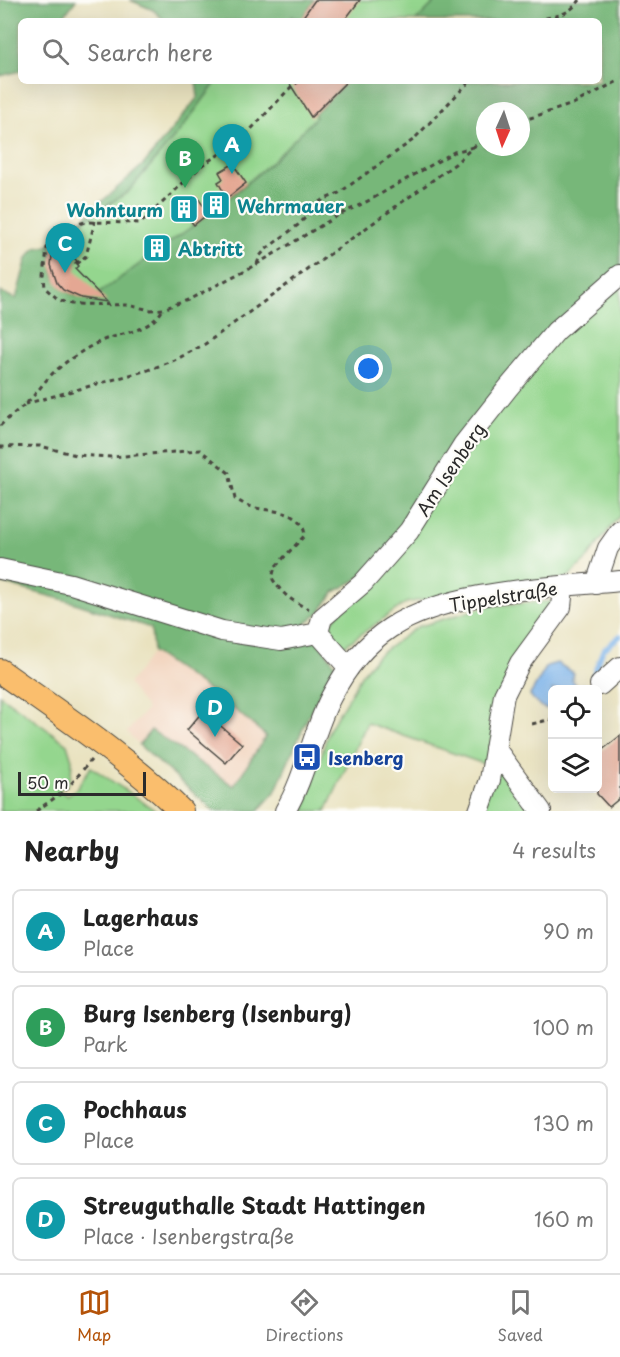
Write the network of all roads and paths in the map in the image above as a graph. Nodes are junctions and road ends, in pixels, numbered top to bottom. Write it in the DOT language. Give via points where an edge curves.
graph roads {
  1 [pos="580,0"];
  2 [pos="553,18"];
  3 [pos="620,80"];
  4 [pos="295,84"];
  5 [pos="467,84"];
  6 [pos="530,118"];
  7 [pos="476,145"];
  8 [pos="473,147"];
  9 [pos="95,221"];
  10 [pos="76,264"];
  11 [pos="257,264"];
  12 [pos="620,275"];
  13 [pos="163,309"];
  14 [pos="25,404"];
  15 [pos="0,426"];
  16 [pos="0,447"];
  17 [pos="620,531"];
  18 [pos="0,569"];
  19 [pos="620,581"];
  20 [pos="596,584"];
  21 [pos="563,587"];
  22 [pos="320,625"];
  23 [pos="620,667"];
  24 [pos="349,668"];
  25 [pos="0,671"];
  26 [pos="600,685"];
  27 [pos="548,720"];
  28 [pos="532,724"];
  29 [pos="104,745"];
  30 [pos="495,748"];
  31 [pos="36,811"];
  32 [pos="181,811"];
  33 [pos="285,811"];
  34 [pos="480,811"];
  35 [pos="541,811"];
  1 -- 2 [label="path" via="574,8"];
  3 -- 6 [label="path" via="573,104"];
  4 -- 9 [label="path" via="239,142 202,165 141,223"];
  5 -- 11 [label="path" via="413,140 339,193 314,204 298,225 265,250"];
  7 -- 8 [label="path"];
  8 -- 11 [label="path" via="439,160"];
  8 -- 14 [label="path" via="205,344 148,370"];
  9 -- 10 [label="path" via="86,256"];
  9 -- 13 [label="path" via="62,229 47,248 45,288 59,300 72,304"];
  11 -- 13 [label="path"];
  12 -- 22 [label="street, Am Isenberg" via="556,331 463,445 409,531"];
  13 -- 14 [label="path" via="158,318 128,334 100,341 68,360"];
  14 -- 15 [label="path"];
  16 -- 22 [label="path" via="40,446 111,457 200,450 229,473 235,499 248,506 291,514 304,526 305,535 275,567 272,578 282,593 316,612"];
  17 -- 20 [label="street" via="608,548"];
  18 -- 22 [label="street" via="71,584 222,631 281,640"];
  19 -- 20 [label="street, Tippelstraße"];
  20 -- 21 [label="street, Tippelstraße"];
  21 -- 24 [label="street, Tippelstraße" via="489,595 447,603 410,616 373,641"];
  21 -- 30 [label="street" via="561,607 519,663 504,695"];
  22 -- 24 [label="street"];
  23 -- 26 [label="street"];
  24 -- 33 [label="street, Tippelstraße" via="330,698"];
  25 -- 29 [label="main road"];
  27 -- 28 [label="path"];
  29 -- 31 [label="path" via="66,790"];
  29 -- 32 [label="main road"];
  30 -- 34 [label="street"];
  30 -- 35 [label="street"];
}
